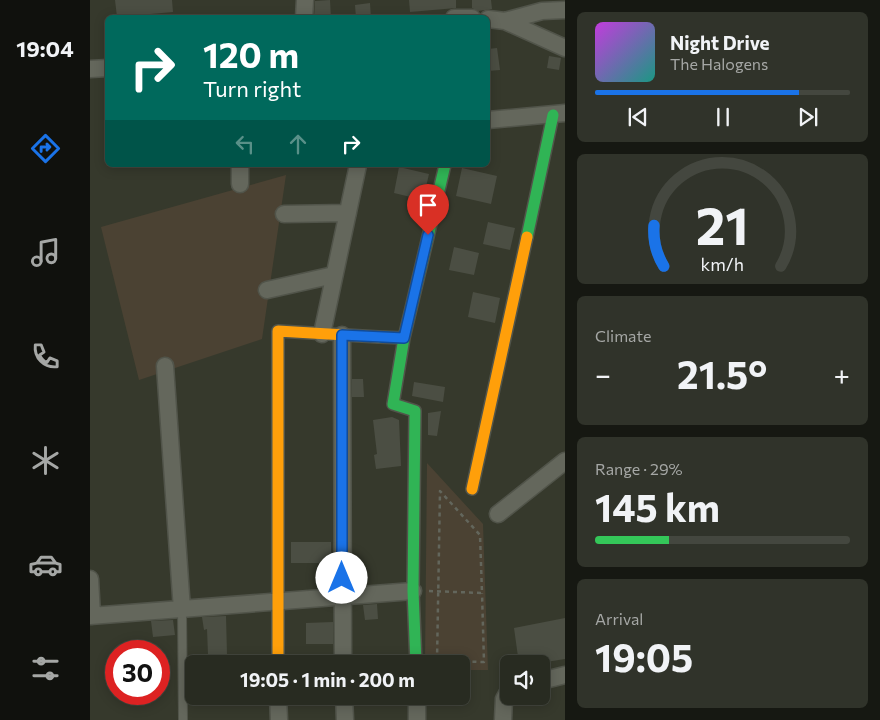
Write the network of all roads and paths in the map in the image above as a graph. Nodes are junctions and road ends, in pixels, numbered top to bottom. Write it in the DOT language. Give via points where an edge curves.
graph roads {
  1 [pos="305,0"];
  2 [pos="565,10"];
  3 [pos="304,15"];
  4 [pos="490,19"];
  5 [pos="505,21"];
  6 [pos="565,48"];
  7 [pos="105,68"];
  8 [pos="90,69"];
  9 [pos="559,114"];
  10 [pos="490,120"];
  11 [pos="240,167"];
  12 [pos="358,167"];
  13 [pos="445,167"];
  14 [pos="240,184"];
  15 [pos="348,212"];
  16 [pos="284,214"];
  17 [pos="334,275"];
  18 [pos="267,290"];
  19 [pos="322,334"];
  20 [pos="342,335"];
  21 [pos="404,338"];
  22 [pos="165,366"];
  23 [pos="565,460"];
  24 [pos="472,489"];
  25 [pos="498,514"];
  26 [pos="90,578"];
  27 [pos="413,591"];
  28 [pos="438,591"];
  29 [pos="482,593"];
  30 [pos="342,597"];
  31 [pos="278,602"];
  32 [pos="182,610"];
  33 [pos="91,616"];
  34 [pos="278,655"];
  35 [pos="343,655"];
  36 [pos="416,655"];
  37 [pos="565,675"];
  38 [pos="550,678"];
  39 [pos="278,705"];
  40 [pos="344,705"];
  41 [pos="417,705"];
  42 [pos="504,705"];
  43 [pos="183,720"];
  44 [pos="279,720"];
  45 [pos="345,720"];
  46 [pos="417,720"];
  47 [pos="503,720"];
  1 -- 3 [label="street"];
  2 -- 5 [label="street" via="542,11"];
  4 -- 5 [label="street"];
  5 -- 6 [label="street"];
  7 -- 8 [label="street"];
  9 -- 10 [label="street"];
  9 -- 24 [label="street"];
  11 -- 14 [label="street"];
  12 -- 15 [label="street"];
  13 -- 21 [label="street"];
  15 -- 16 [label="street"];
  15 -- 17 [label="street"];
  17 -- 18 [label="street"];
  17 -- 19 [label="street"];
  19 -- 20 [label="street"];
  19 -- 31 [label="street" via="278,331"];
  20 -- 21 [label="street"];
  20 -- 30 [label="street"];
  21 -- 27 [label="street" via="393,404 415,411"];
  22 -- 32 [label="street"];
  23 -- 25 [label="street"];
  26 -- 33 [label="street"];
  27 -- 30 [label="street"];
  27 -- 36 [label="street"];
  28 -- 29 [label="path"];
  28 -- 29 [label="path" via="437,661 484,662"];
  28 -- 29 [label="path" via="440,491 480,535"];
  30 -- 31 [label="street"];
  30 -- 35 [label="street"];
  31 -- 32 [label="street"];
  31 -- 34 [label="street"];
  32 -- 33 [label="street"];
  32 -- 43 [label="lane"];
  37 -- 38 [label="street"];
  39 -- 44 [label="street"];
  40 -- 45 [label="street"];
  41 -- 46 [label="street"];
  42 -- 47 [label="street"];
}
